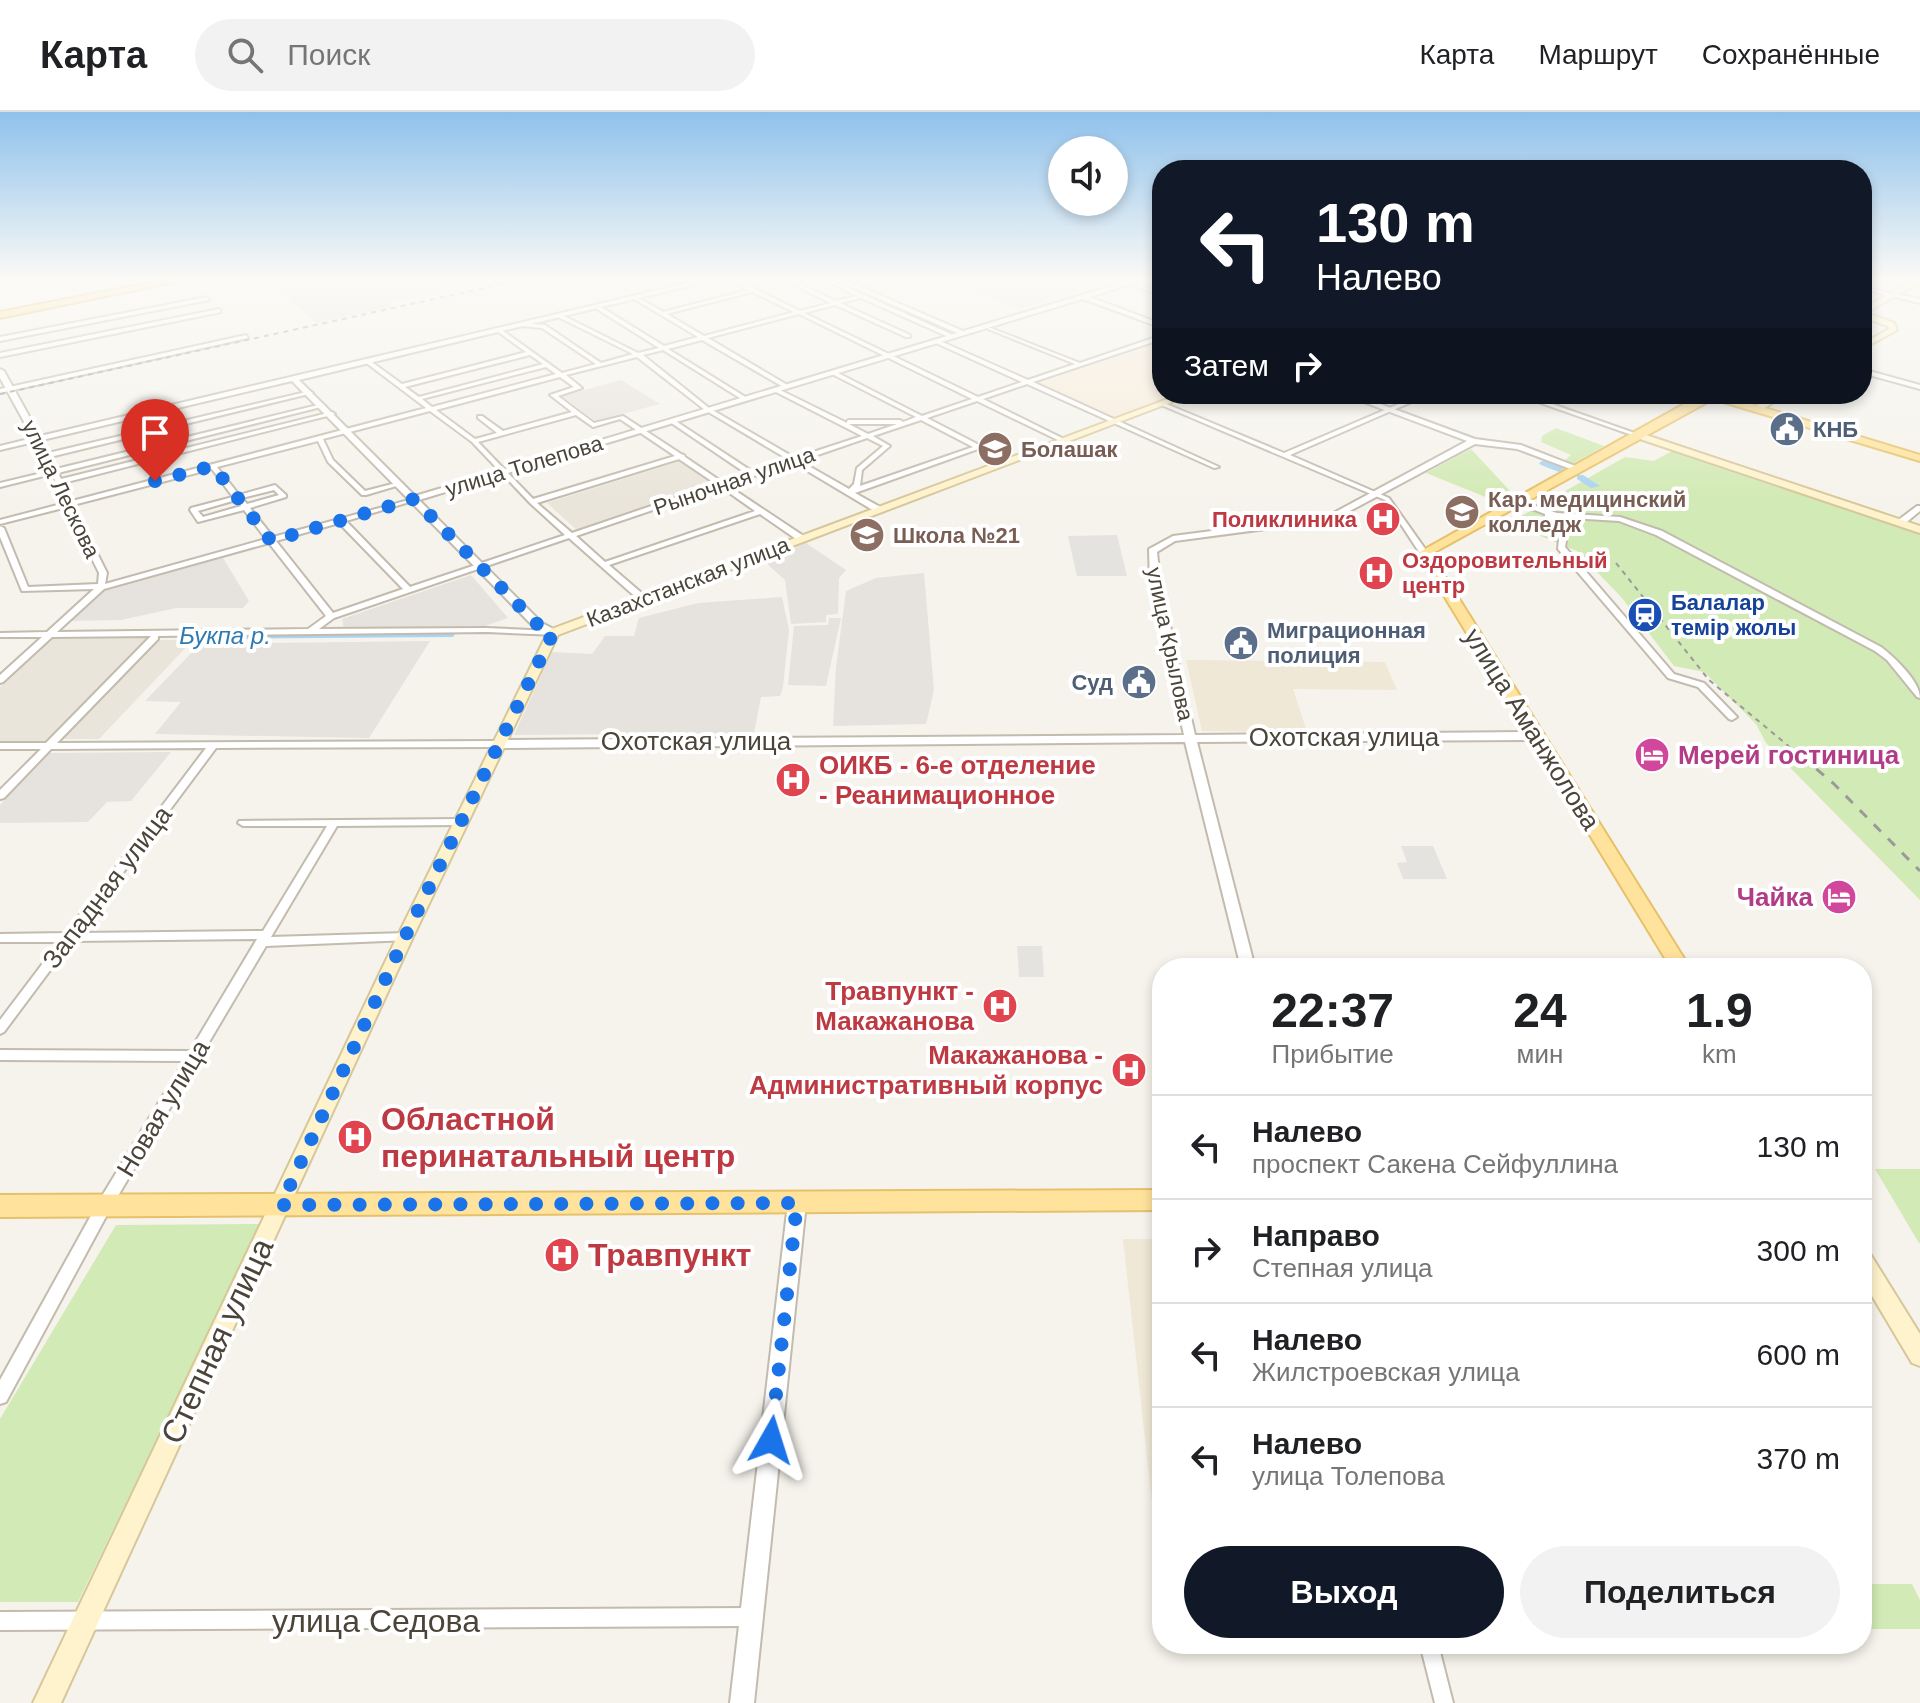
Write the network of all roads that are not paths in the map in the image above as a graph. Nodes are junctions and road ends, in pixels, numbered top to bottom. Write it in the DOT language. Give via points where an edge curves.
graph roads {
  1 [pos="181,351"];
  2 [pos="409,351"];
  3 [pos="582,351"];
  4 [pos="630,351"];
  5 [pos="656,351"];
  6 [pos="667,351"];
  7 [pos="729,351"];
  8 [pos="877,351"];
  9 [pos="905,351"];
  10 [pos="973,351"];
  11 [pos="1047,351"];
  12 [pos="1121,351"];
  13 [pos="530,353"];
  14 [pos="640,356"];
  15 [pos="888,357"];
  16 [pos="367,361"];
  17 [pos="547,365"];
  18 [pos="601,365"];
  19 [pos="1081,365"];
  20 [pos="0,371"];
  21 [pos="834,373"];
  22 [pos="1872,374"];
  23 [pos="562,375"];
  24 [pos="295,380"];
  25 [pos="1027,382"];
  26 [pos="401,386"];
  27 [pos="787,387"];
  28 [pos="1920,387"];
  29 [pos="5,390"];
  30 [pos="776,390"];
  31 [pos="310,393"];
  32 [pos="417,399"];
  33 [pos="745,399"];
  34 [pos="976,401"];
  35 [pos="1162,404"];
  36 [pos="1375,404"];
  37 [pos="1401,404"];
  38 [pos="1547,404"];
  39 [pos="1694,404"];
  40 [pos="1746,404"];
  41 [pos="1766,404"];
  42 [pos="322,406"];
  43 [pos="1759,408"];
  44 [pos="707,409"];
  45 [pos="1390,409"];
  46 [pos="433,410"];
  47 [pos="576,413"];
  48 [pos="332,414"];
  49 [pos="480,417"];
  50 [pos="925,418"];
  51 [pos="828,420"];
  52 [pos="672,421"];
  53 [pos="915,421"];
  54 [pos="1115,422"];
  55 [pos="642,430"];
  56 [pos="349,432"];
  57 [pos="501,433"];
  58 [pos="1637,435"];
  59 [pos="867,436"];
  60 [pos="38,439"];
  61 [pos="320,439"];
  62 [pos="474,441"];
  63 [pos="1064,441"];
  64 [pos="1474,441"];
  65 [pos="978,447"];
  66 [pos="0,448"];
  67 [pos="1285,455"];
  68 [pos="45,456"];
  69 [pos="682,456"];
  70 [pos="1920,456"];
  71 [pos="794,460"];
  72 [pos="1008,462"];
  73 [pos="213,466"];
  74 [pos="1216,467"];
  75 [pos="1579,469"];
  76 [pos="54,471"];
  77 [pos="502,473"];
  78 [pos="753,475"];
  79 [pos="59,482"];
  80 [pos="400,484"];
  81 [pos="0,485"];
  82 [pos="723,485"];
  83 [pos="850,492"];
  84 [pos="1379,495"];
  85 [pos="237,497"];
  86 [pos="414,499"];
  87 [pos="68,502"];
  88 [pos="532,502"];
  89 [pos="1518,502"];
  90 [pos="244,507"];
  91 [pos="1920,508"];
  92 [pos="879,510"];
  93 [pos="761,511"];
  94 [pos="1544,512"];
  95 [pos="341,520"];
  96 [pos="0,522"];
  97 [pos="1900,523"];
  98 [pos="0,528"];
  99 [pos="1920,530"];
  100 [pos="570,536"];
  101 [pos="802,539"];
  102 [pos="271,541"];
  103 [pos="1424,553"];
  104 [pos="605,564"];
  105 [pos="481,565"];
  106 [pos="101,587"];
  107 [pos="407,589"];
  108 [pos="642,598"];
  109 [pos="331,616"];
  110 [pos="310,632"];
  111 [pos="553,633"];
  112 [pos="0,635"];
  113 [pos="47,635"];
  114 [pos="155,637"];
  115 [pos="0,680"];
  116 [pos="1920,695"];
  117 [pos="1732,717"];
  118 [pos="1536,736"];
  119 [pos="1190,737"];
  120 [pos="498,744"];
  121 [pos="48,745"];
  122 [pos="213,745"];
  123 [pos="0,746"];
  124 [pos="0,796"];
  125 [pos="461,822"];
  126 [pos="243,823"];
  127 [pos="333,824"];
  128 [pos="69,937"];
  129 [pos="405,937"];
  130 [pos="0,938"];
  131 [pos="264,939"];
  132 [pos="1245,958"];
  133 [pos="1675,958"];
  134 [pos="0,1029"];
  135 [pos="0,1055"];
  136 [pos="195,1056"];
  137 [pos="1152,1200"];
  138 [pos="797,1203"];
  139 [pos="281,1205"];
  140 [pos="0,1206"];
  141 [pos="104,1206"];
  142 [pos="1872,1276"];
  143 [pos="1920,1355"];
  144 [pos="0,1396"];
  145 [pos="752,1617"];
  146 [pos="85,1620"];
  147 [pos="0,1621"];
  148 [pos="1432,1654"];
  149 [pos="47,1703"];
  150 [pos="742,1703"];
  151 [pos="1444,1703"];
  1 -- 29 [label="street"];
  2 -- 16 [label="street"];
  3 -- 18 [label="street"];
  4 -- 14 [label="street"];
  5 -- 14 [label="street"];
  6 -- 33 [label="street"];
  7 -- 27 [label="street"];
  8 -- 15 [label="street"];
  9 -- 15 [label="street, улица Толепова"];
  10 -- 25 [label="street"];
  11 -- 19 [label="street"];
  12 -- 19 [label="street, Рыночная улица"];
  13 -- 17 [label="street"];
  13 -- 26 [label="street"];
  14 -- 18 [label="street"];
  14 -- 44 [label="street"];
  15 -- 21 [label="street, улица Толепова"];
  15 -- 34 [label="street"];
  16 -- 24 [label="street"];
  16 -- 26 [label="street"];
  17 -- 23 [label="street"];
  17 -- 32 [label="street"];
  18 -- 23 [label="street"];
  19 -- 25 [label="street, Рыночная улица"];
  20 -- 29 [label="street, улица Лескова"];
  21 -- 27 [label="street, улица Толепова"];
  21 -- 50 [label="street"];
  22 -- 28 [label="street"];
  23 -- 46 [label="street"];
  23 -- 47 [label="street" via="579,388 553,395"];
  24 -- 31 [label="street"];
  24 -- 60 [label="street"];
  25 -- 34 [label="street, Рыночная улица"];
  25 -- 54 [label="street"];
  26 -- 32 [label="street"];
  27 -- 30 [label="street, улица Толепова"];
  29 -- 60 [label="street, улица Лескова"];
  30 -- 33 [label="street, улица Толепова"];
  30 -- 51 [label="street"];
  31 -- 42 [label="street"];
  31 -- 68 [label="street"];
  32 -- 46 [label="street"];
  33 -- 44 [label="street, улица Толепова"];
  34 -- 50 [label="street, Рыночная улица"];
  34 -- 63 [label="street"];
  35 -- 54 [label="main road, Казахстанская улица"];
  35 -- 67 [label="street"];
  36 -- 45 [label="street"];
  37 -- 45 [label="street"];
  38 -- 58 [label="street"];
  39 -- 58 [label="main road"];
  40 -- 43 [label="main road"];
  41 -- 43 [label="main road"];
  42 -- 48 [label="street"];
  42 -- 76 [label="street"];
  43 -- 70 [label="main road"];
  44 -- 52 [label="street, улица Толепова"];
  44 -- 71 [label="street"];
  45 -- 64 [label="street"];
  45 -- 67 [label="street"];
  46 -- 56 [label="street"];
  46 -- 62 [label="street"];
  47 -- 55 [label="street" via="593,425 621,417"];
  47 -- 57 [label="street"];
  48 -- 56 [label="street"];
  48 -- 79 [label="street"];
  49 -- 57 [label="street"];
  50 -- 53 [label="street, Рыночная улица"];
  50 -- 65 [label="street"];
  51 -- 53 [label="street"];
  51 -- 59 [label="street"];
  52 -- 55 [label="street, улица Толепова"];
  52 -- 78 [label="street"];
  53 -- 59 [label="street, Рыночная улица"];
  54 -- 63 [label="main road, Казахстанская улица"];
  54 -- 74 [label="street"];
  55 -- 69 [label="street"];
  55 -- 77 [label="street, улица Толепова"];
  56 -- 61 [label="street"];
  56 -- 80 [label="street"];
  57 -- 62 [label="street"];
  58 -- 75 [label="main road"];
  58 -- 97 [label="main road"];
  59 -- 71 [label="street, Рыночная улица"];
  59 -- 83 [label="street" via="887,446 859,469"];
  60 -- 66 [label="street"];
  60 -- 68 [label="street, улица Лескова"];
  61 -- 73 [label="street"];
  61 -- 80 [label="street" via="330,461 364,494"];
  62 -- 77 [label="street"];
  63 -- 72 [label="main road, Казахстанская улица"];
  64 -- 75 [label="street" via="1518,447"];
  64 -- 84 [label="street"];
  65 -- 72 [label="street"];
  65 -- 83 [label="street"];
  67 -- 84 [label="street"];
  68 -- 76 [label="street, улица Лескова"];
  69 -- 82 [label="street"];
  69 -- 88 [label="street"];
  71 -- 78 [label="street, Рыночная улица"];
  71 -- 83 [label="street"];
  72 -- 92 [label="main road, Казахстанская улица"];
  73 -- 85 [label="street"];
  73 -- 87 [label="street"];
  75 -- 89 [label="main road"];
  76 -- 79 [label="street, улица Лескова"];
  76 -- 81 [label="street"];
  77 -- 86 [label="street, улица Толепова"];
  77 -- 88 [label="street"];
  78 -- 82 [label="street, Рыночная улица"];
  79 -- 87 [label="street, улица Лескова"];
  80 -- 86 [label="street"];
  82 -- 93 [label="street"];
  82 -- 100 [label="street, Рыночная улица"];
  83 -- 92 [label="street"];
  84 -- 103 [label="street, улица Аманжолова" via="1391,503"];
  84 -- 119 [label="street, улица Крылова" via="1319,521 1173,539 1154,548 1155,582"];
  85 -- 90 [label="street"];
  85 -- 90 [label="street" via="275,487 284,496"];
  85 -- 90 [label="street" via="194,510 201,520"];
  86 -- 95 [label="street, улица Толепова"];
  86 -- 105 [label="street"];
  87 -- 96 [label="street"];
  87 -- 106 [label="street, улица Лескова" via="103,573"];
  88 -- 100 [label="street"];
  89 -- 94 [label="street"];
  89 -- 103 [label="main road"];
  90 -- 102 [label="street"];
  91 -- 97 [label="street"];
  92 -- 101 [label="main road, Казахстанская улица"];
  93 -- 101 [label="street"];
  93 -- 104 [label="street"];
  94 -- 116 [label="street" via="1620,519 1683,543 1878,649"];
  94 -- 117 [label="street" via="1564,529 1561,547 1671,676 1701,685"];
  95 -- 102 [label="street, улица Толепова"];
  95 -- 107 [label="street"];
  97 -- 99 [label="main road"];
  98 -- 106 [label="street" via="25,589"];
  100 -- 104 [label="street"];
  100 -- 105 [label="street, Рыночная улица"];
  101 -- 108 [label="main road, Казахстанская улица"];
  102 -- 106 [label="street, улица Толепова"];
  102 -- 109 [label="street"];
  103 -- 118 [label="main road, улица Аманжолова"];
  104 -- 108 [label="street"];
  105 -- 107 [label="street, Рыночная улица"];
  105 -- 111 [label="street" via="538,625"];
  106 -- 113 [label="street, улица Лескова"];
  107 -- 109 [label="street, Рыночная улица"];
  108 -- 111 [label="main road, Казахстанская улица"];
  109 -- 110 [label="street, Рыночная улица"];
  110 -- 111 [label="street, Казахстанская улица"];
  110 -- 113 [label="street, Казахстанская улица"];
  111 -- 120 [label="main road, Степная улица"];
  112 -- 113 [label="street, Казахстанская улица"];
  113 -- 115 [label="street, улица Лескова"];
  114 -- 121 [label="street"];
  118 -- 119 [label="street, Охотская улица"];
  118 -- 133 [label="main road, улица Аманжолова"];
  119 -- 120 [label="street, Охотская улица"];
  119 -- 132 [label="street, улица Крылова"];
  120 -- 122 [label="street, Охотская улица"];
  120 -- 125 [label="main road, Степная улица"];
  121 -- 122 [label="street, Охотская улица"];
  121 -- 123 [label="street, Охотская улица"];
  121 -- 124 [label="street"];
  122 -- 128 [label="street, Западная улица"];
  125 -- 127 [label="street"];
  125 -- 129 [label="main road, Степная улица"];
  126 -- 127 [label="street"];
  127 -- 131 [label="street, Новая улица"];
  128 -- 130 [label="street"];
  128 -- 131 [label="street"];
  128 -- 134 [label="street, Западная улица"];
  129 -- 131 [label="street"];
  129 -- 139 [label="main road, Степная улица"];
  131 -- 136 [label="street, Новая улица"];
  135 -- 136 [label="street"];
  136 -- 141 [label="street, Новая улица"];
  137 -- 138 [label="main road"];
  138 -- 139 [label="main road"];
  138 -- 145 [label="street"];
  139 -- 141 [label="main road"];
  139 -- 146 [label="main road, Степная улица"];
  140 -- 141 [label="main road"];
  141 -- 144 [label="street, Новая улица"];
  142 -- 143 [label="main road"];
  145 -- 146 [label="street, улица Седова"];
  145 -- 150 [label="street"];
  146 -- 147 [label="street, улица Седова"];
  146 -- 149 [label="main road, Степная улица"];
  148 -- 151 [label="street"];
}
